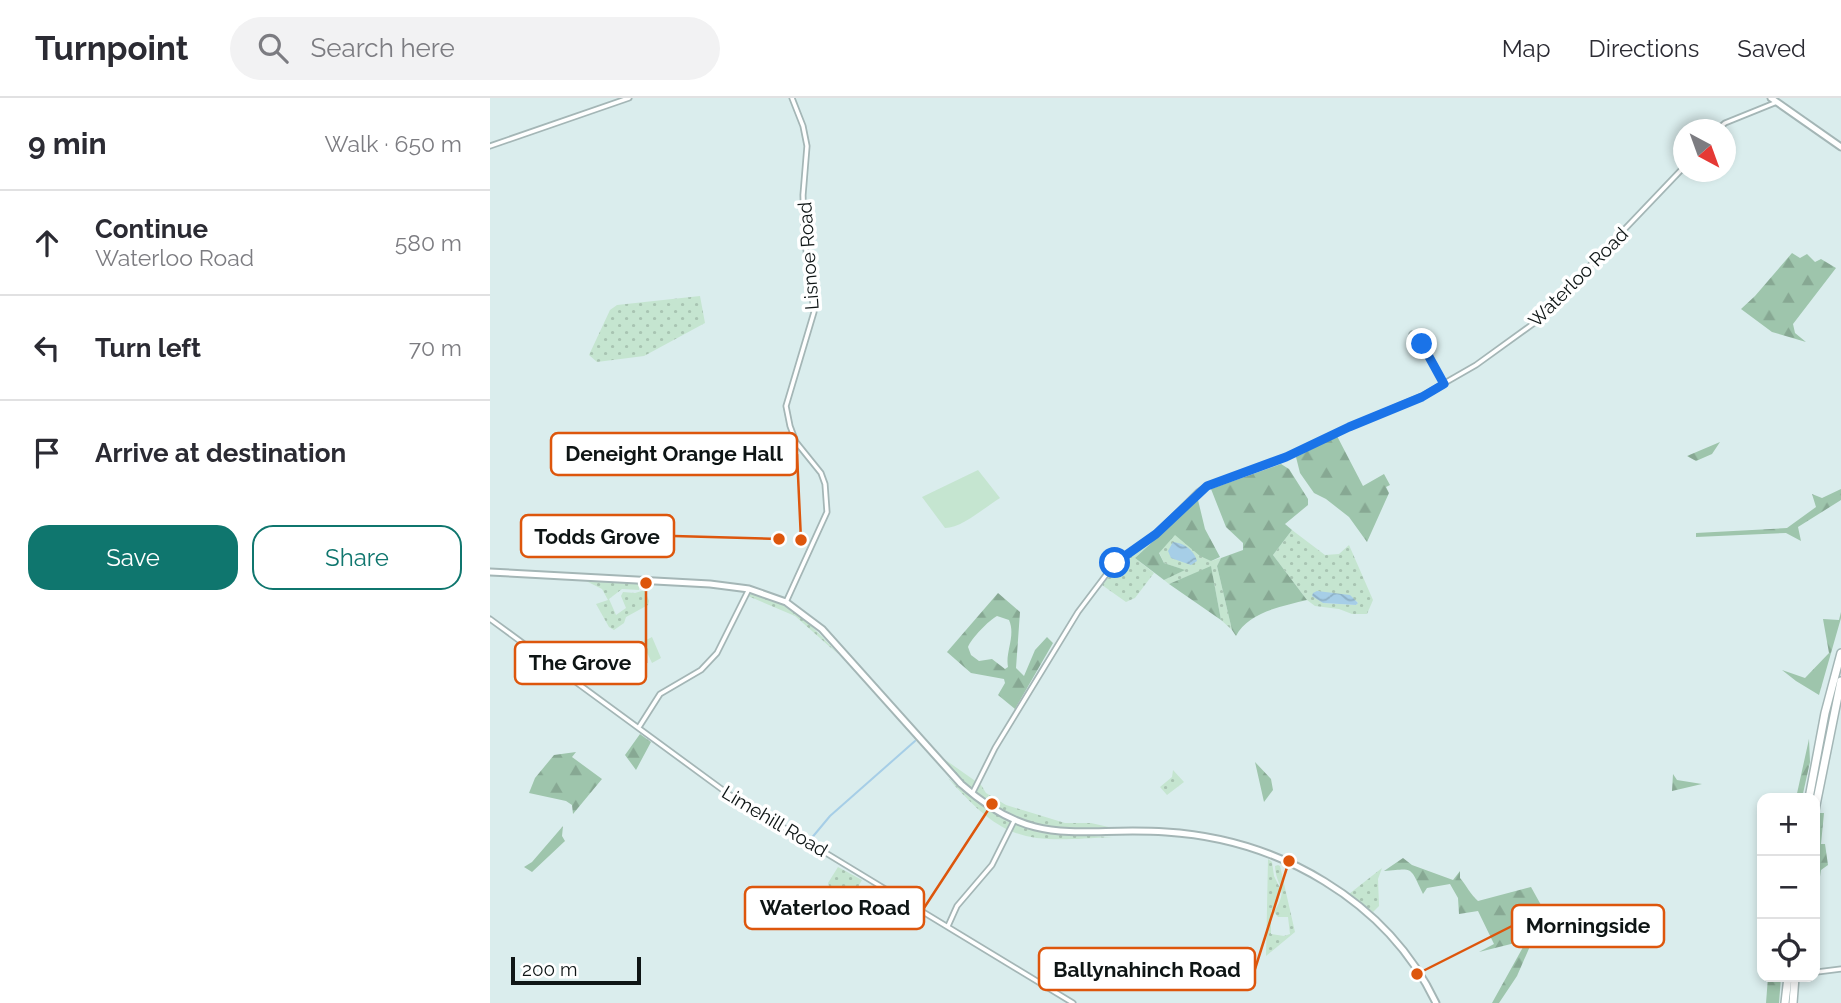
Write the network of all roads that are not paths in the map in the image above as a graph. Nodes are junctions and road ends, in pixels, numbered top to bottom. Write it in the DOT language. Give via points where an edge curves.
graph roads {
  1 [pos="629,98"];
  2 [pos="792,98"];
  3 [pos="1771,98"];
  4 [pos="1777,102"];
  5 [pos="1736,119"];
  6 [pos="490,146"];
  7 [pos="1841,147"];
  8 [pos="1673,179"];
  9 [pos="1412,334"];
  10 [pos="1444,384"];
  11 [pos="490,572"];
  12 [pos="749,589"];
  13 [pos="786,602"];
  14 [pos="490,619"];
  15 [pos="1841,653"];
  16 [pos="1841,681"];
  17 [pos="639,727"];
  18 [pos="1810,793"];
  19 [pos="1818,793"];
  20 [pos="972,794"];
  21 [pos="1014,821"];
  22 [pos="948,926"];
  23 [pos="1841,969"];
  24 [pos="1820,972"];
  25 [pos="1787,982"];
  26 [pos="1795,982"];
  27 [pos="1073,1003"];
  28 [pos="1436,1003"];
  29 [pos="1785,1003"];
  30 [pos="1793,1003"];
  1 -- 6 [label="street"];
  2 -- 13 [label="street, Lisnoe Road" via="807,146 804,235 814,312 786,406 796,442 821,473 828,512"];
  3 -- 4 [label="street"];
  4 -- 5 [label="street"];
  4 -- 7 [label="street"];
  8 -- 10 [label="street, Waterloo Road" via="1537,321"];
  9 -- 10 [label="street"];
  10 -- 20 [label="street, Waterloo Road" via="1286,457 1207,486 1156,534 1115,563 1056,643"];
  11 -- 12 [label="street"];
  12 -- 13 [label="street"];
  12 -- 17 [label="street" via="717,653 701,670 659,695"];
  13 -- 20 [label="street" via="822,629"];
  14 -- 17 [label="street, Limehill Road"];
  15 -- 18 [label="highway"];
  16 -- 19 [label="highway"];
  17 -- 22 [label="street, Limehill Road" via="727,793"];
  20 -- 21 [label="street"];
  21 -- 22 [label="street" via="992,865 957,906"];
  21 -- 28 [label="street" via="1055,831 1195,835 1237,844 1291,864 1344,894 1382,925 1404,948"];
  22 -- 27 [label="street, Limehill Road"];
  23 -- 24 [label="street"];
  25 -- 29 [label="highway"];
  26 -- 30 [label="highway"];
}
